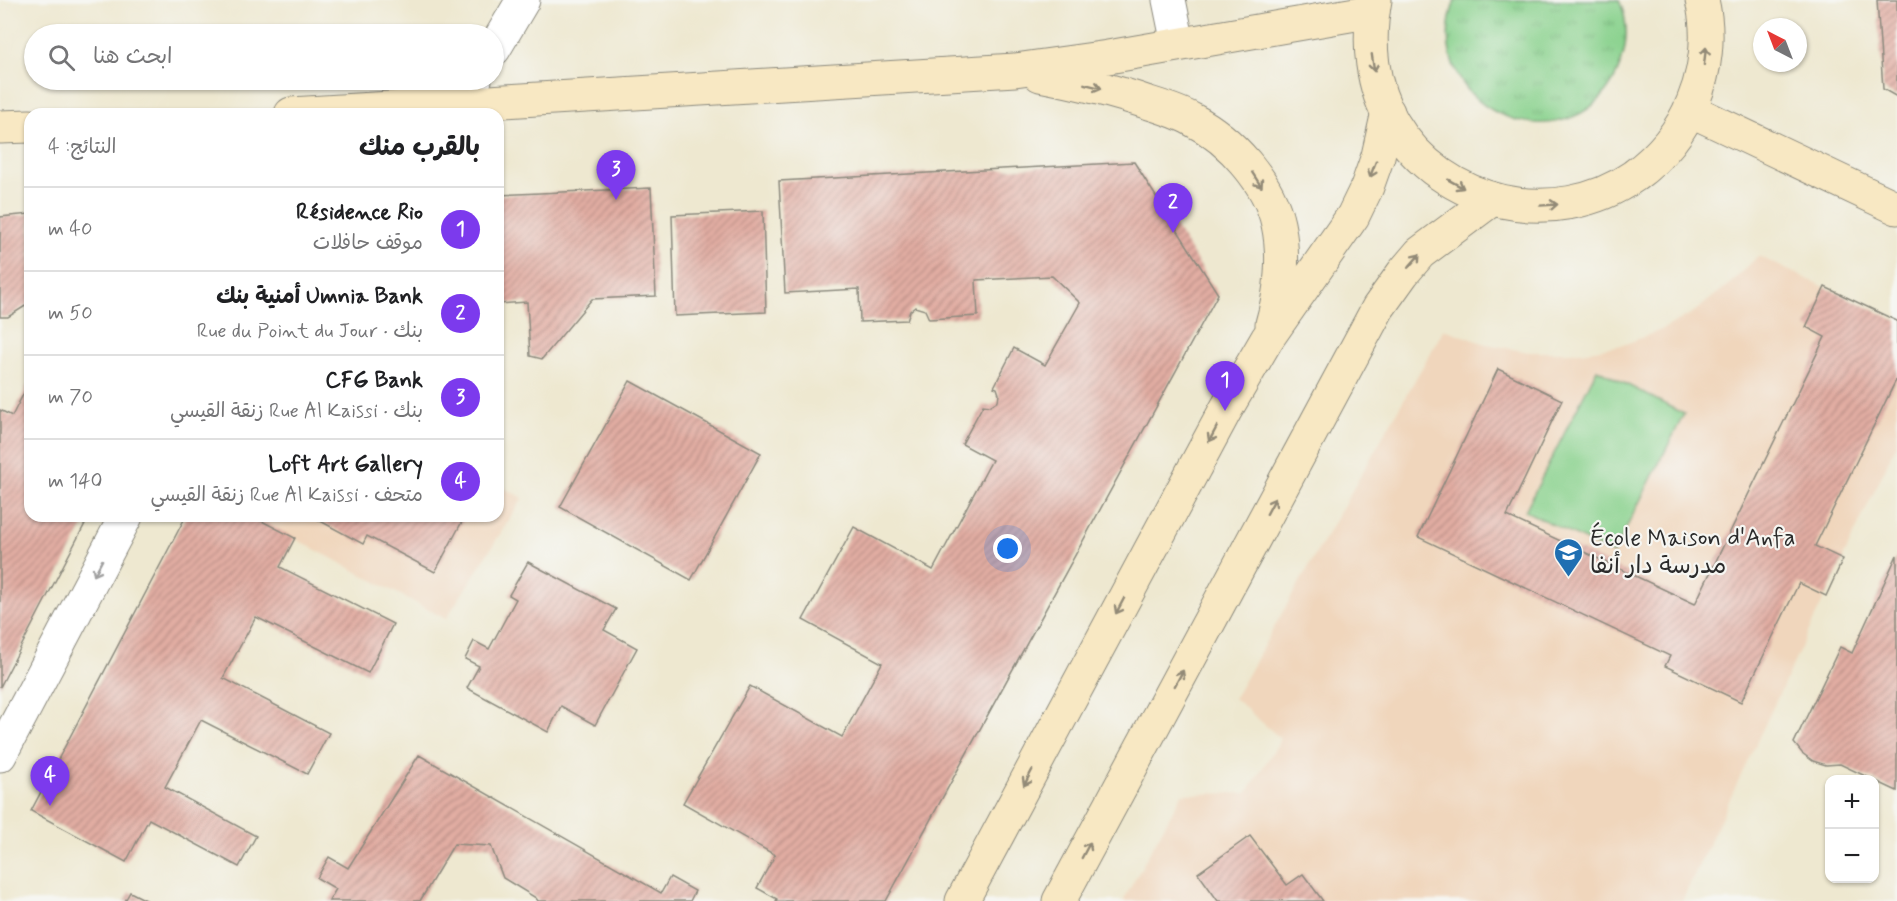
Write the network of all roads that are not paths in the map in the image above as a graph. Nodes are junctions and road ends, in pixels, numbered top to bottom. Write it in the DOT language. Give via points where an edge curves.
graph roads {
  1 [pos="523,0"];
  2 [pos="1169,0"];
  3 [pos="1702,0"];
  4 [pos="1374,6"];
  5 [pos="504,32"];
  6 [pos="1178,44"];
  7 [pos="1015,70"];
  8 [pos="468,92"];
  9 [pos="368,108"];
  10 [pos="1690,110"];
  11 [pos="1388,112"];
  12 [pos="24,126"];
  13 [pos="0,127"];
  14 [pos="1491,200"];
  15 [pos="1897,208"];
  16 [pos="1268,339"];
  17 [pos="123,522"];
  18 [pos="0,755"];
  19 [pos="962,901"];
  20 [pos="1059,901"];
  1 -- 5 [label="street"];
  2 -- 6 [label="street"];
  10 -- 3 [label="main road, one-way" via="1705,60"];
  4 -- 6 [label="main road"];
  4 -- 11 [label="main road, one-way" via="1372,57"];
  6 -- 7 [label="main road"];
  7 -- 8 [label="main road"];
  7 -- 16 [label="main road, one-way" via="1113,91 1191,119 1215,134 1245,163 1267,195 1278,225 1280,284"];
  8 -- 9 [label="main road"];
  14 -- 10 [label="main road, one-way" via="1549,206 1588,198 1624,183 1656,159"];
  10 -- 15 [label="main road"];
  11 -- 14 [label="main road, one-way" via="1402,136 1427,164 1455,184"];
  11 -- 16 [label="main road, one-way" via="1378,156 1353,216"];
  12 -- 13 [label="main road"];
  20 -- 14 [label="main road, one-way" via="1378,308 1420,253"];
  16 -- 19 [label="main road, one-way" via="1225,411"];
  17 -- 18 [label="street, one-way"];
}
